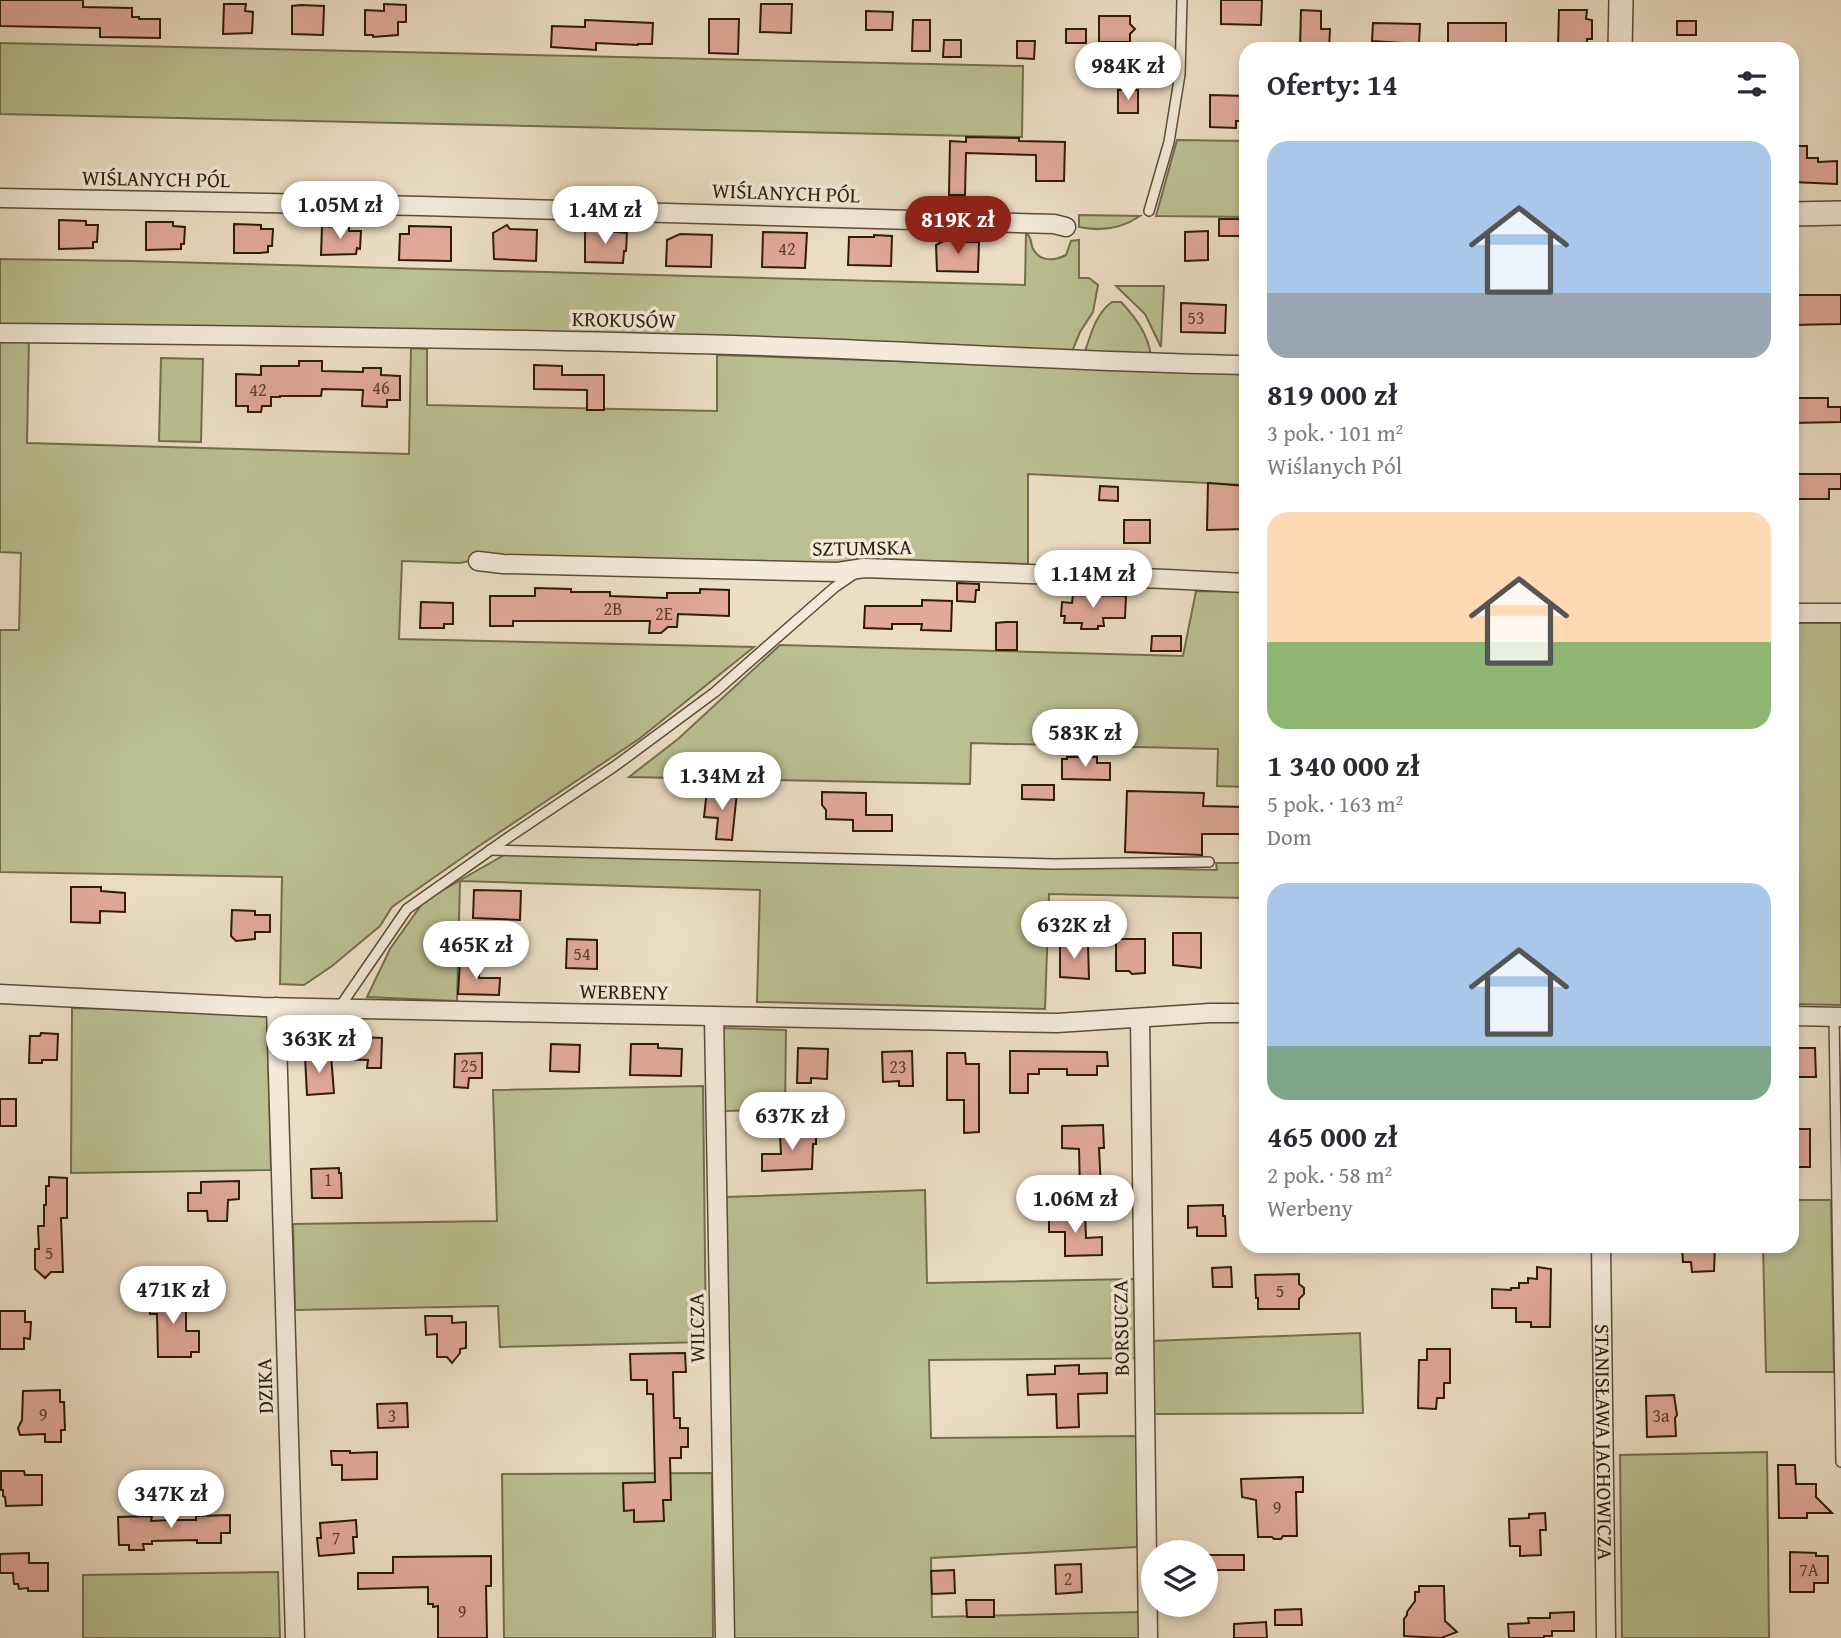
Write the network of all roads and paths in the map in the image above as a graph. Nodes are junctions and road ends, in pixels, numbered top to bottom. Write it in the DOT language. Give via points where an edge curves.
graph roads {
  1 [pos="1182,0"];
  2 [pos="1621,0"];
  3 [pos="1620,42"];
  4 [pos="0,198"];
  5 [pos="1149,211"];
  6 [pos="1841,213"];
  7 [pos="1799,214"];
  8 [pos="1066,227"];
  9 [pos="0,333"];
  10 [pos="1239,365"];
  11 [pos="478,561"];
  12 [pos="864,568"];
  13 [pos="1239,583"];
  14 [pos="1799,613"];
  15 [pos="1841,613"];
  16 [pos="490,850"];
  17 [pos="1209,862"];
  18 [pos="0,994"];
  19 [pos="276,1007"];
  20 [pos="339,1008"];
  21 [pos="1239,1013"];
  22 [pos="1799,1016"];
  23 [pos="714,1017"];
  24 [pos="1837,1017"];
  25 [pos="1140,1018"];
  26 [pos="1601,1253"];
  27 [pos="1841,1462"];
  28 [pos="295,1638"];
  29 [pos="725,1638"];
  30 [pos="1148,1638"];
  31 [pos="1606,1638"];
  1 -- 5 [label="lane" via="1180,74"];
  2 -- 3 [label="street"];
  4 -- 8 [label="street, WIŚLANYCH PÓL" via="503,208 1054,223"];
  6 -- 7 [label="street"];
  9 -- 10 [label="street, KROKUSÓW" via="735,345"];
  11 -- 12 [label="street, SZTUMSKA" via="838,572"];
  12 -- 13 [label="street, SZTUMSKA"];
  12 -- 16 [label="lane" via="835,587 715,692"];
  14 -- 15 [label="street"];
  16 -- 17 [label="lane" via="1054,864"];
  16 -- 20 [label="lane" via="407,909"];
  18 -- 19 [label="street, WERBENY"];
  19 -- 20 [label="street, WERBENY"];
  19 -- 28 [label="street, DZIKA"];
  20 -- 23 [label="street, WERBENY"];
  21 -- 25 [label="street, WERBENY"];
  22 -- 24 [label="street"];
  23 -- 25 [label="street, WERBENY" via="1057,1023"];
  23 -- 29 [label="street, WILCZA"];
  24 -- 27 [label="lane"];
  25 -- 30 [label="street, BORSUCZA"];
  26 -- 31 [label="street, STANISŁAWA JACHOWICZA"];
}
